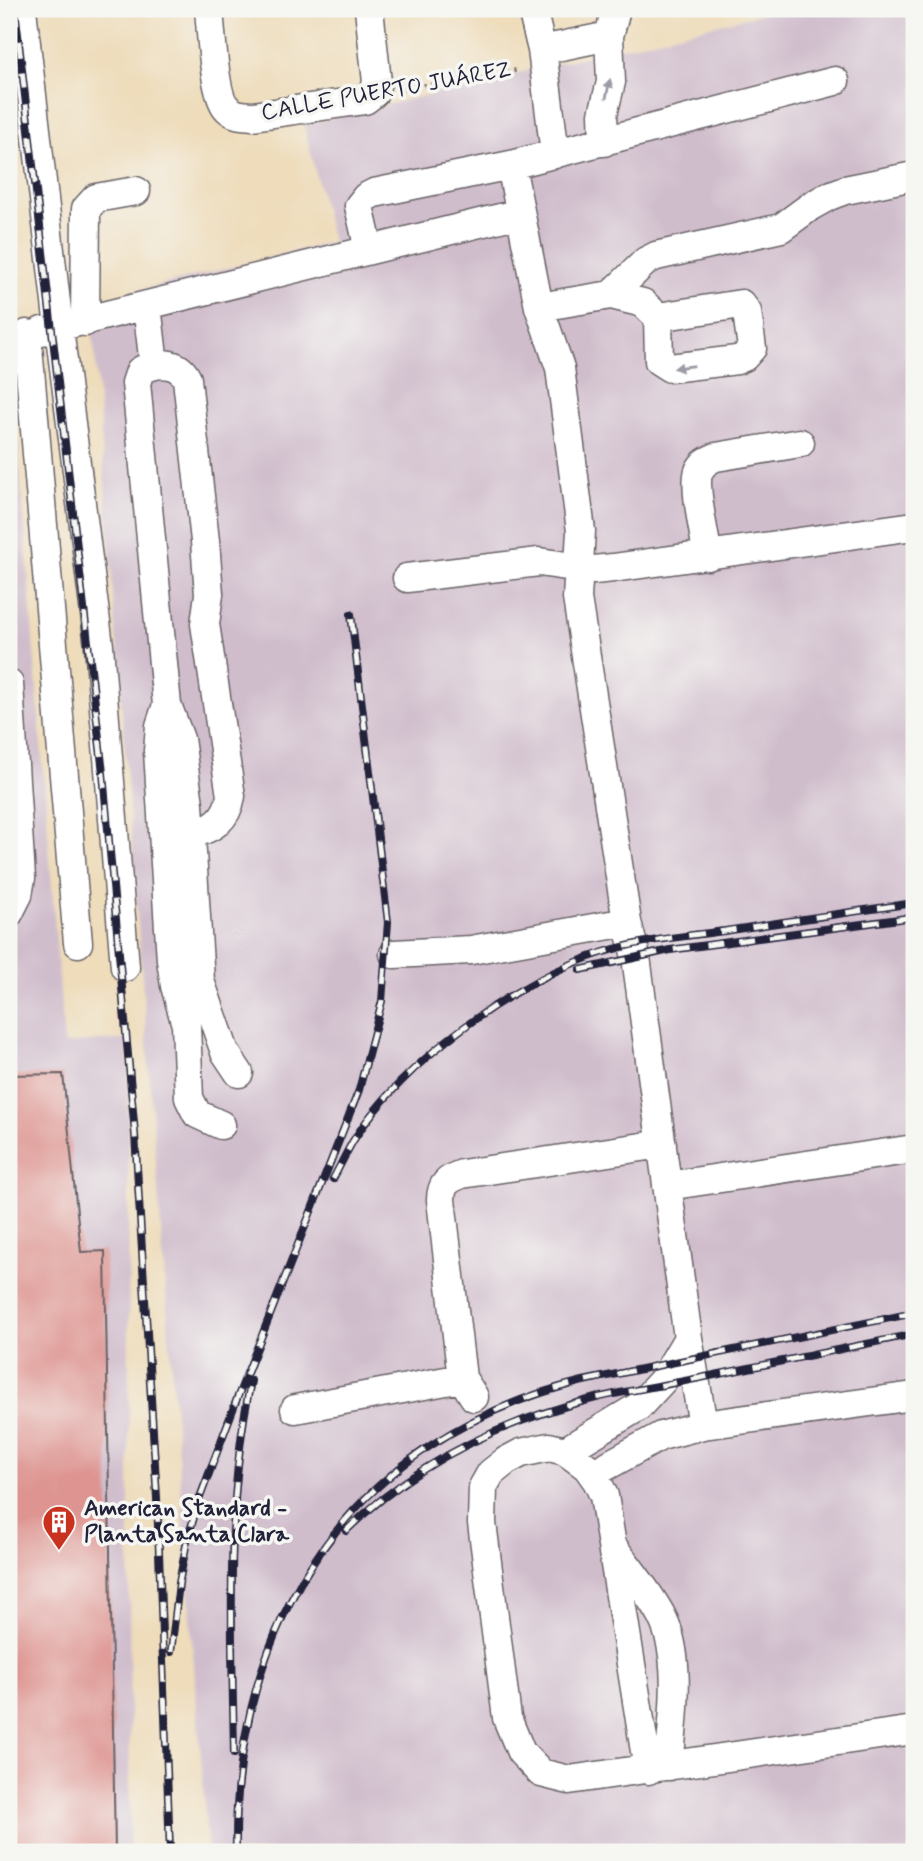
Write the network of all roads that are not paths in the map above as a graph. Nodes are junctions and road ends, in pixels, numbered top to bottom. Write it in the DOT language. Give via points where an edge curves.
graph roads {
  1 [pos="22,9"];
  2 [pos="209,9"];
  3 [pos="369,9"];
  4 [pos="532,9"];
  5 [pos="616,9"];
  6 [pos="609,36"];
  7 [pos="543,58"];
  8 [pos="835,81"];
  9 [pos="604,142"];
  10 [pos="555,154"];
  11 [pos="511,165"];
  12 [pos="914,176"];
  13 [pos="136,191"];
  14 [pos="520,213"];
  15 [pos="369,250"];
  16 [pos="611,295"];
  17 [pos="147,306"];
  18 [pos="539,307"];
  19 [pos="658,317"];
  20 [pos="72,325"];
  21 [pos="18,336"];
  22 [pos="154,365"];
  23 [pos="800,443"];
  24 [pos="914,526"];
  25 [pos="708,556"];
  26 [pos="579,567"];
  27 [pos="407,578"];
  28 [pos="205,624"];
  29 [pos="162,635"];
  30 [pos="9,684"];
  31 [pos="167,705"];
  32 [pos="192,834"];
  33 [pos="9,914"];
  34 [pos="627,922"];
  35 [pos="78,943"];
  36 [pos="394,954"];
  37 [pos="125,967"];
  38 [pos="192,997"];
  39 [pos="239,1073"];
  40 [pos="221,1125"];
  41 [pos="662,1144"];
  42 [pos="914,1149"];
  43 [pos="667,1186"];
  44 [pos="688,1338"];
  45 [pos="914,1396"];
  46 [pos="295,1409"];
  47 [pos="704,1424"];
  48 [pos="565,1451"];
  49 [pos="592,1474"];
  50 [pos="611,1545"];
  51 [pos="914,1730"];
  52 [pos="658,1768"];
  1 -- 20 [label="street"];
  2 -- 3 [label="street, CALLE PUERTO JUÁREZ" via="219,94 229,111 254,116 365,100 374,93 377,82"];
  4 -- 7 [label="street"];
  5 -- 6 [label="street"];
  6 -- 7 [label="street"];
  9 -- 6 [label="street, one-way" via="603,114 611,82"];
  7 -- 10 [label="street"];
  8 -- 9 [label="street"];
  9 -- 10 [label="street"];
  10 -- 11 [label="street"];
  11 -- 14 [label="street"];
  11 -- 15 [label="street" via="366,197 359,213"];
  12 -- 16 [label="street" via="829,196 782,228 656,256"];
  13 -- 20 [label="street" via="96,198 86,209"];
  14 -- 15 [label="street"];
  14 -- 18 [label="street"];
  15 -- 17 [label="street"];
  16 -- 18 [label="street"];
  16 -- 19 [label="street" via="643,303"];
  17 -- 20 [label="street"];
  17 -- 22 [label="street"];
  18 -- 26 [label="street" via="560,368 581,531"];
  20 -- 21 [label="street"];
  20 -- 37 [label="street"];
  21 -- 35 [label="street"];
  22 -- 28 [label="street" via="173,365 187,379 205,541"];
  22 -- 29 [label="street" via="140,371 136,383"];
  23 -- 25 [label="street" via="716,457 701,467 697,483"];
  24 -- 25 [label="street"];
  25 -- 26 [label="street" via="594,570"];
  26 -- 27 [label="street" via="539,562"];
  26 -- 34 [label="street" via="578,598"];
  28 -- 29 [label="street"];
  28 -- 32 [label="street" via="231,796 223,819"];
  29 -- 31 [label="street"];
  30 -- 33 [label="street" via="21,878"];
  31 -- 32 [label="street" via="183,757"];
  31 -- 38 [label="street" via="158,751 171,960 175,986"];
  32 -- 38 [label="street" via="199,975"];
  34 -- 36 [label="street" via="471,950"];
  34 -- 41 [label="street"];
  38 -- 39 [label="street"];
  38 -- 40 [label="street" via="186,1026 189,1098 197,1114"];
  41 -- 43 [label="street"];
  41 -- 46 [label="street" via="451,1178 441,1189 441,1200 468,1387"];
  42 -- 43 [label="street"];
  43 -- 44 [label="street"];
  44 -- 47 [label="street"];
  44 -- 48 [label="street" via="663,1380 638,1407"];
  45 -- 47 [label="street"];
  47 -- 49 [label="street" via="662,1436"];
  48 -- 49 [label="street"];
  48 -- 52 [label="street" via="550,1447 521,1453 491,1473 483,1487 482,1524 507,1718 521,1752 541,1773 554,1778"];
  49 -- 50 [label="street" via="604,1496"];
  50 -- 52 [label="street"];
  50 -- 52 [label="street" via="662,1616 668,1634 674,1709"];
  51 -- 52 [label="street"];
}
